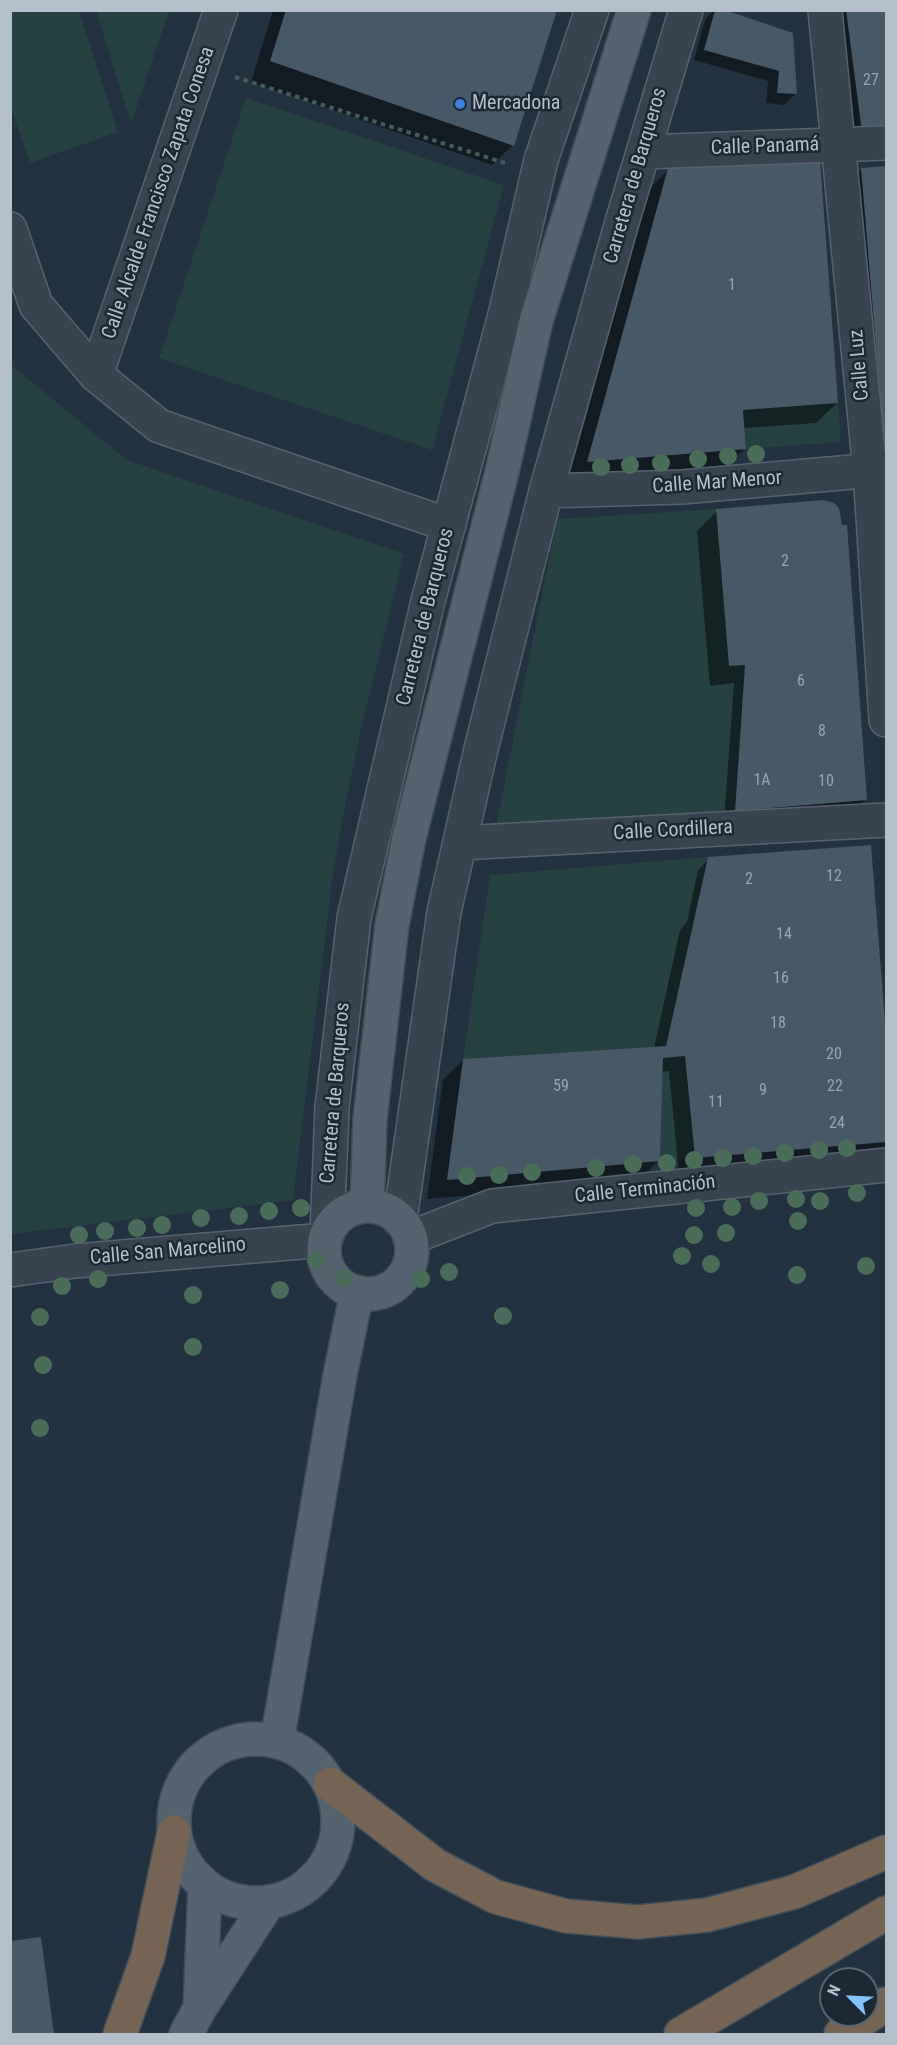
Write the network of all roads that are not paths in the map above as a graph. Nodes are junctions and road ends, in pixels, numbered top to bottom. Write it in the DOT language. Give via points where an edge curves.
graph roads {
  1 [pos="221,10"];
  2 [pos="592,10"];
  3 [pos="634,10"];
  4 [pos="686,10"];
  5 [pos="825,10"];
  6 [pos="886,142"];
  7 [pos="839,145"];
  8 [pos="643,152"];
  9 [pos="10,229"];
  10 [pos="96,375"];
  11 [pos="878,470"];
  12 [pos="546,491"];
  13 [pos="449,525"];
  14 [pos="886,720"];
  15 [pos="886,820"];
  16 [pos="460,843"];
  17 [pos="886,1165"];
  18 [pos="367,1206"];
  19 [pos="405,1229"];
  20 [pos="326,1238"];
  21 [pos="10,1270"];
  22 [pos="357,1292"];
  23 [pos="277,1741"];
  24 [pos="330,1784"];
  25 [pos="174,1832"];
  26 [pos="886,1852"];
  27 [pos="205,1887"];
  28 [pos="268,1903"];
  29 [pos="886,1913"];
  30 [pos="886,2004"];
  31 [pos="193,2021"];
  32 [pos="120,2034"];
  33 [pos="681,2034"];
  34 [pos="841,2034"];
  1 -- 10 [label="street, Calle Alcalde Francisco Zapata Conesa"];
  2 -- 13 [label="street, Carretera de Barqueros" via="538,174"];
  3 -- 18 [label="main road, Carretera de Barqueros" via="536,321 502,472 409,838 392,925 370,1119"];
  4 -- 8 [label="street, Carretera de Barqueros"];
  5 -- 7 [label="street, Calle Luz"];
  6 -- 7 [label="street, Calle Panamá"];
  7 -- 8 [label="street, Calle Panamá"];
  7 -- 11 [label="street, Calle Luz"];
  8 -- 12 [label="street, Carretera de Barqueros"];
  9 -- 10 [label="street" via="36,305"];
  10 -- 13 [label="street" via="159,426"];
  11 -- 12 [label="street, Calle Mar Menor" via="682,487"];
  11 -- 14 [label="street, Calle Luz"];
  12 -- 16 [label="street, Carretera de Barqueros"];
  13 -- 20 [label="street, Carretera de Barqueros" via="354,918 332,1107"];
  15 -- 16 [label="street, Calle Cordillera"];
  16 -- 19 [label="street, Carretera de Barqueros" via="444,912"];
  17 -- 19 [label="street, Calle Terminación" via="492,1206"];
  18 -- 19 [label="main road" via="391,1212"];
  18 -- 20 [label="main road" via="342,1214"];
  19 -- 22 [label="main road" via="412,1251 409,1264 395,1285 370,1294"];
  20 -- 21 [label="street, Calle San Marcelino" via="87,1259"];
  20 -- 22 [label="main road" via="326,1260 334,1278"];
  22 -- 23 [label="main road"];
  23 -- 24 [label="main road" via="299,1750 317,1765"];
  23 -- 25 [label="main road" via="251,1739 225,1745 202,1759 185,1780 176,1805"];
  24 -- 26 [label="highway" via="435,1865 496,1897 566,1916 638,1922 707,1916 794,1892"];
  24 -- 28 [label="main road" via="339,1822 329,1860 303,1889"];
  25 -- 27 [label="main road" via="184,1863"];
  25 -- 32 [label="highway" via="148,1956"];
  27 -- 28 [label="main road" via="235,1901"];
  27 -- 31 [label="main road"];
  28 -- 31 [label="main road"];
  29 -- 33 [label="highway"];
  30 -- 34 [label="highway"];
}
